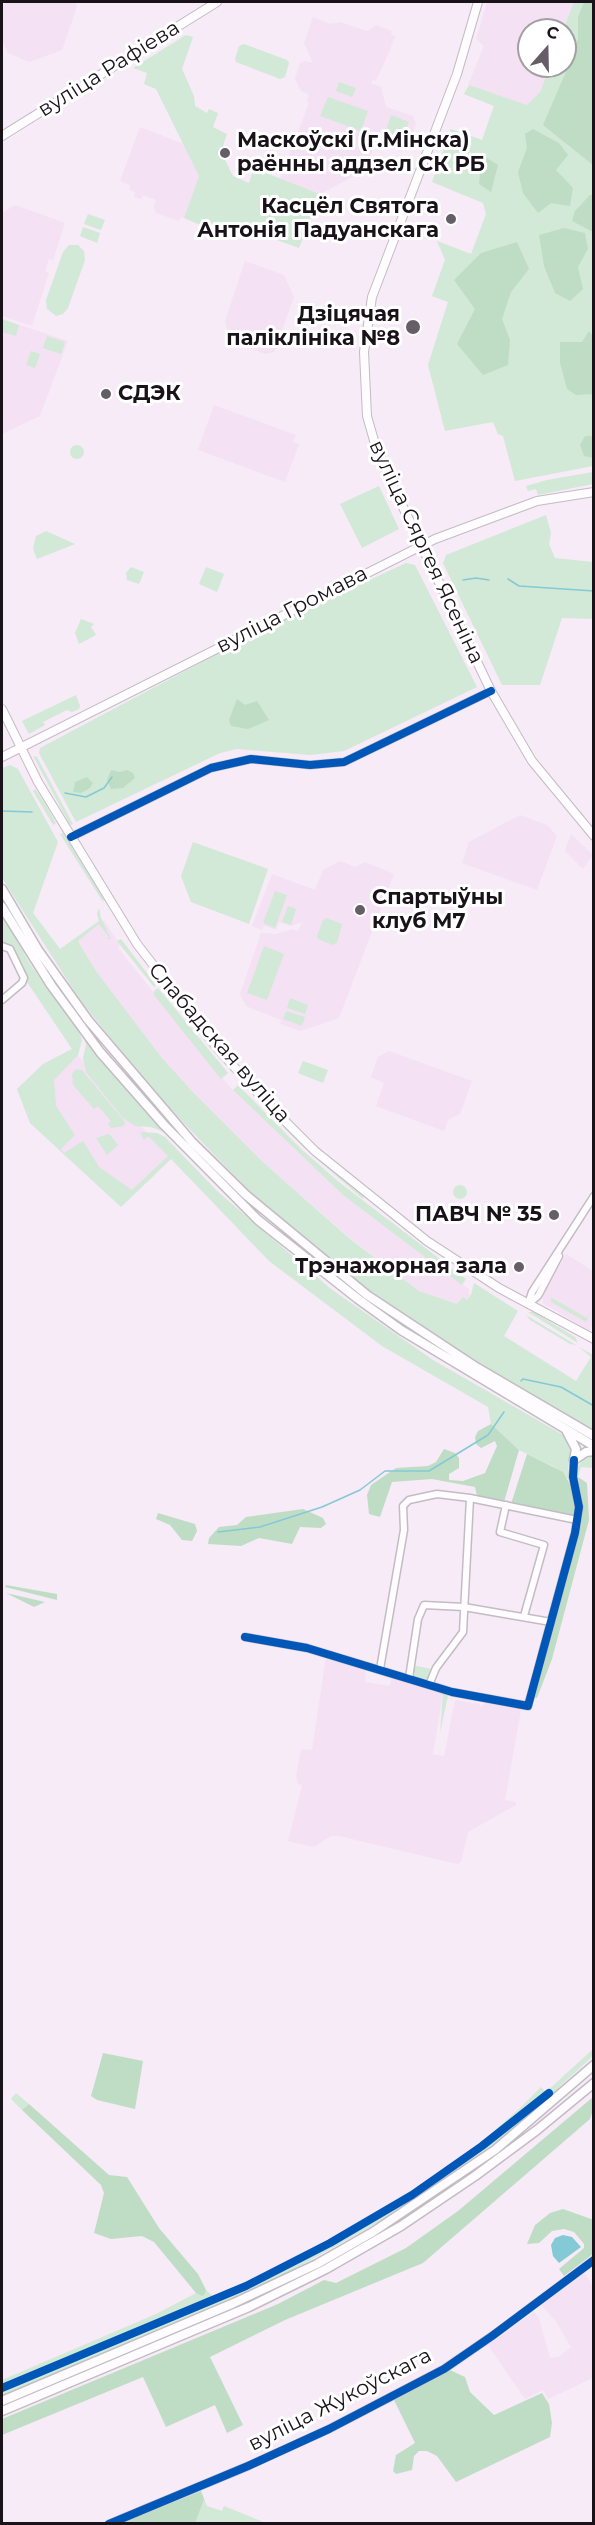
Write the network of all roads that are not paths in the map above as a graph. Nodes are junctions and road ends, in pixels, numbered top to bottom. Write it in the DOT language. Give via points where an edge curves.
graph roads {
  1 [pos="217,2"];
  2 [pos="478,2"];
  3 [pos="2,136"];
  4 [pos="594,492"];
  5 [pos="421,546"];
  6 [pos="491,691"];
  7 [pos="2,709"];
  8 [pos="20,747"];
  9 [pos="2,757"];
  10 [pos="594,836"];
  11 [pos="71,837"];
  12 [pos="2,889"];
  13 [pos="2,907"];
  14 [pos="15,921"];
  15 [pos="2,946"];
  16 [pos="2,1000"];
  17 [pos="594,1196"];
  18 [pos="528,1304"];
  19 [pos="584,1336"];
  20 [pos="594,1339"];
  21 [pos="594,1345"];
  22 [pos="474,1371"];
  23 [pos="564,1428"];
  24 [pos="594,1436"];
  25 [pos="594,1446"];
  26 [pos="594,1451"];
  27 [pos="574,1460"];
  28 [pos="470,1498"];
  29 [pos="506,1504"];
  30 [pos="577,1521"];
  31 [pos="464,1606"];
  32 [pos="524,1616"];
  33 [pos="551,1622"];
  34 [pos="245,1637"];
  35 [pos="380,1669"];
  36 [pos="409,1678"];
  37 [pos="429,1685"];
  38 [pos="594,2065"];
  39 [pos="594,2083"];
  40 [pos="594,2260"];
  41 [pos="2,2401"];
  42 [pos="2,2411"];
  43 [pos="111,2523"];
  1 -- 3 [label="main road, вуліца Рафіева"];
  2 -- 5 [label="main road, вуліца Сяргея Ясеніна" via="457,74 377,281 366,324 364,384 371,432"];
  4 -- 5 [label="main road, вуліца Громава" via="515,507"];
  5 -- 6 [label="main road, вуліца Сяргея Ясеніна"];
  5 -- 8 [label="main road, вуліца Громава"];
  6 -- 10 [label="main road, вуліца Сяргея Ясеніна" via="532,761"];
  6 -- 11 [label="street" via="344,762 310,765 251,759 211,768"];
  7 -- 8 [label="main road, Слабадская вуліца"];
  8 -- 9 [label="main road, вуліца Громава"];
  8 -- 11 [label="main road, Слабадская вуліца"];
  11 -- 18 [label="main road, Слабадская вуліца" via="142,952 219,1050 277,1113 315,1151 397,1218 462,1265"];
  12 -- 14 [label="highway"];
  13 -- 14 [label="highway"];
  14 -- 22 [label="highway" via="78,1023 133,1092 258,1220 358,1299"];
  15 -- 16 [label="street" via="10,949 24,978"];
  17 -- 18 [label="street"];
  18 -- 19 [label="main road, Слабадская вуліца"];
  19 -- 20 [label="main road, Слабадская вуліца"];
  19 -- 21 [label="main road, Слабадская вуліца"];
  22 -- 23 [label="highway"];
  22 -- 24 [label="highway"];
  23 -- 25 [label="highway"];
  23 -- 27 [label="highway" via="574,1442"];
  26 -- 27 [label="highway"];
  27 -- 30 [label="street"];
  28 -- 29 [label="street"];
  28 -- 31 [label="street"];
  28 -- 35 [label="street" via="437,1494 409,1500 403,1506 404,1530"];
  29 -- 30 [label="street"];
  29 -- 32 [label="street" via="500,1532 544,1545"];
  30 -- 33 [label="street"];
  31 -- 32 [label="street"];
  31 -- 36 [label="street" via="432,1604 421,1608"];
  31 -- 37 [label="street" via="463,1632 436,1668"];
  32 -- 33 [label="street"];
  33 -- 37 [label="street" via="528,1706"];
  34 -- 35 [label="street"];
  35 -- 36 [label="street"];
  36 -- 37 [label="street"];
  38 -- 41 [label="highway" via="495,2150 373,2232 234,2303"];
  39 -- 42 [label="highway" via="467,2182 326,2269 249,2307"];
  40 -- 43 [label="street, вуліца Жукоўскага" via="444,2369 329,2429"];
}
